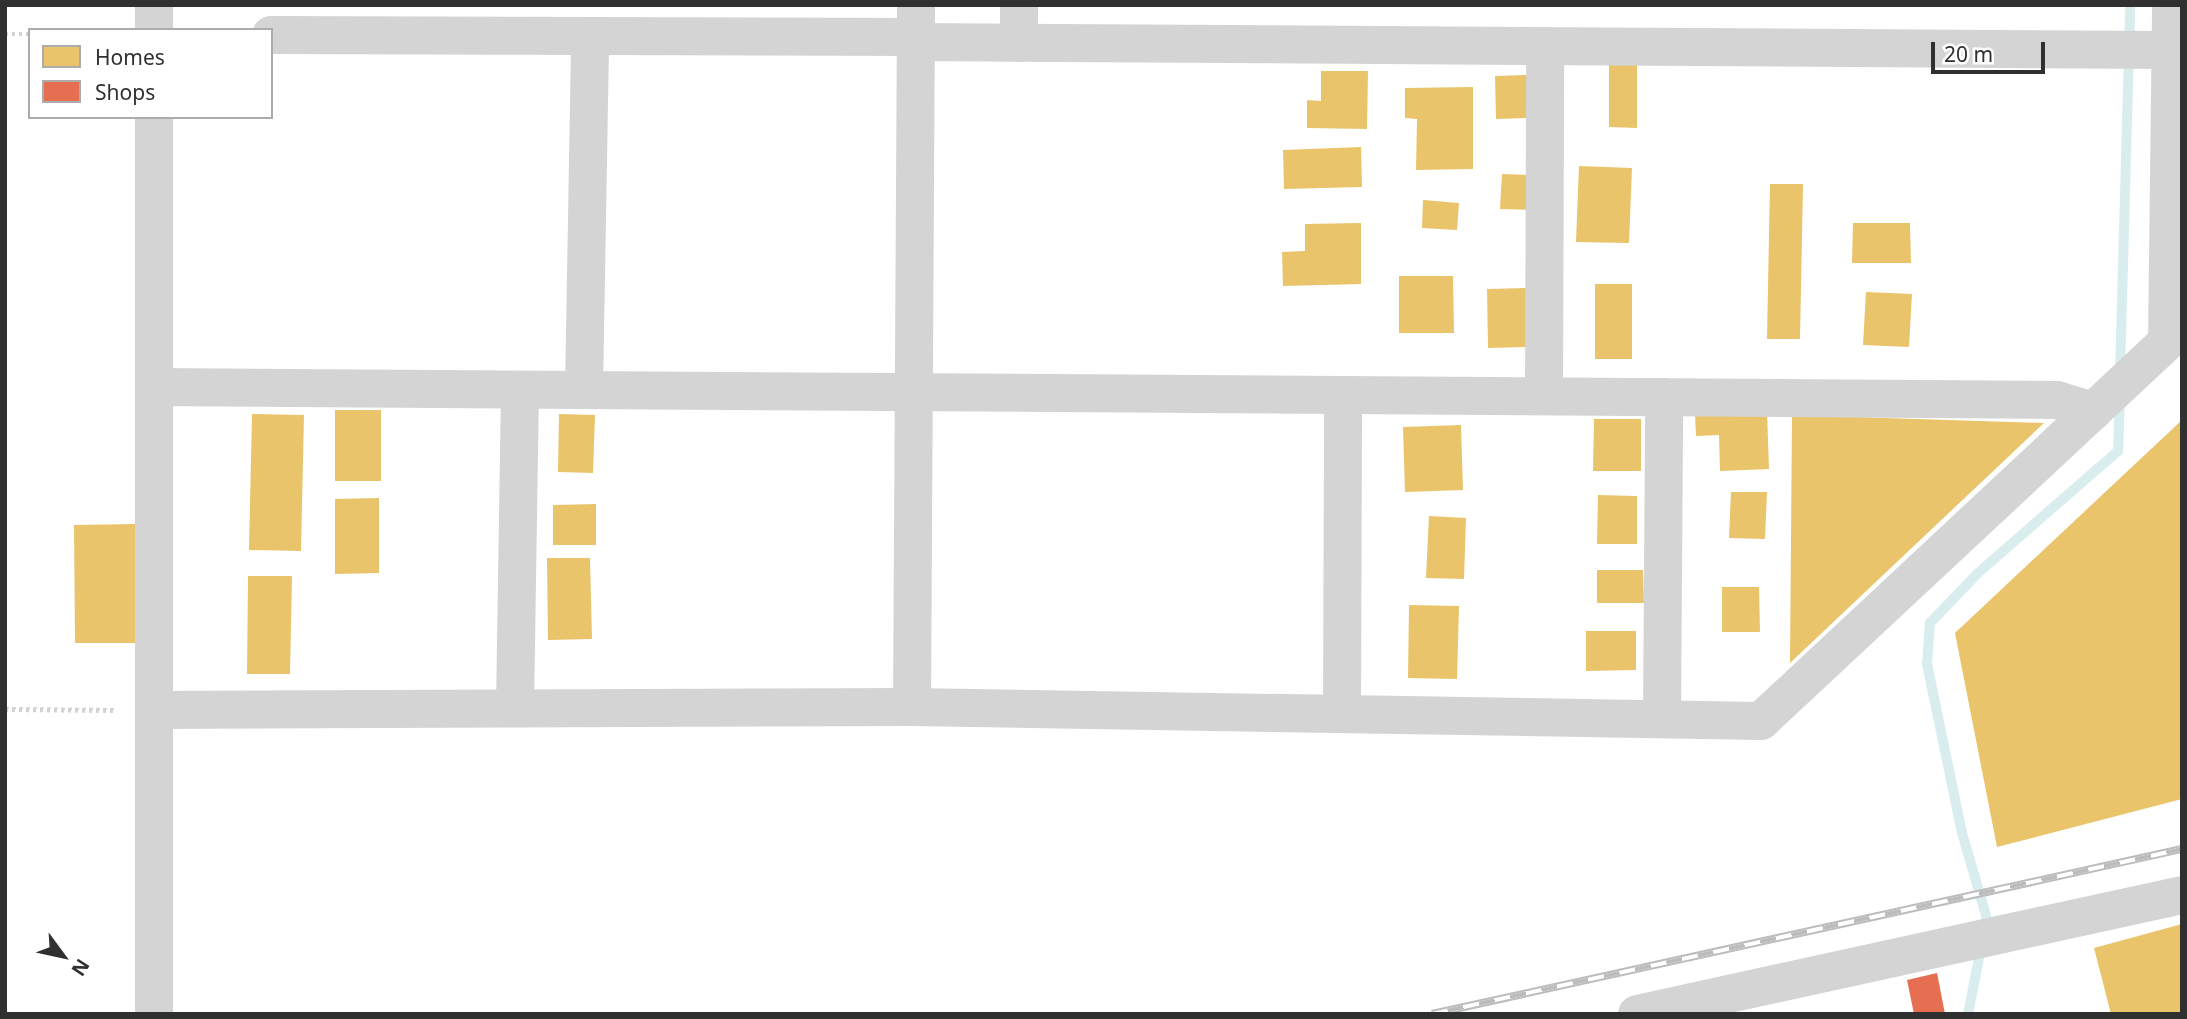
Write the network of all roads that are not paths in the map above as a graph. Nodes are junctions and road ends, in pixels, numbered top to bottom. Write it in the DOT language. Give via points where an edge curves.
graph roads {
  1 [pos="154,5"];
  2 [pos="1019,5"];
  3 [pos="2171,5"];
  4 [pos="154,28"];
  5 [pos="916,28"];
  6 [pos="273,35"];
  7 [pos="590,36"];
  8 [pos="1019,43"];
  9 [pos="1545,46"];
  10 [pos="2170,50"];
  11 [pos="154,119"];
  12 [pos="2175,335"];
  13 [pos="155,387"];
  14 [pos="520,390"];
  15 [pos="584,390"];
  16 [pos="912,392"];
  17 [pos="1343,395"];
  18 [pos="1544,396"];
  19 [pos="1664,397"];
  20 [pos="2092,411"];
  21 [pos="912,707"];
  22 [pos="515,708"];
  23 [pos="155,710"];
  24 [pos="1342,714"];
  25 [pos="1662,719"];
  26 [pos="2182,895"];
  27 [pos="1694,1007"];
  28 [pos="153,1014"];
  29 [pos="1637,1014"];
  1 -- 4 [label="street"];
  2 -- 8 [label="street"];
  3 -- 10 [label="street"];
  5 -- 7 [label="street"];
  5 -- 8 [label="street"];
  5 -- 16 [label="street"];
  6 -- 7 [label="street"];
  7 -- 15 [label="street"];
  8 -- 9 [label="street"];
  9 -- 10 [label="street"];
  9 -- 18 [label="street"];
  10 -- 12 [label="street"];
  11 -- 13 [label="street"];
  12 -- 20 [label="street"];
  13 -- 14 [label="street"];
  13 -- 23 [label="street"];
  14 -- 15 [label="street"];
  14 -- 22 [label="street"];
  15 -- 16 [label="street"];
  16 -- 17 [label="street"];
  16 -- 21 [label="street"];
  17 -- 18 [label="street"];
  17 -- 24 [label="street"];
  18 -- 19 [label="street"];
  19 -- 20 [label="street" via="2057,400"];
  19 -- 25 [label="street"];
  20 -- 25 [label="street" via="1761,720"];
  21 -- 22 [label="street"];
  21 -- 24 [label="street"];
  22 -- 23 [label="street"];
  23 -- 28 [label="street"];
  24 -- 25 [label="street"];
  26 -- 27 [label="street"];
  27 -- 29 [label="street"];
}
